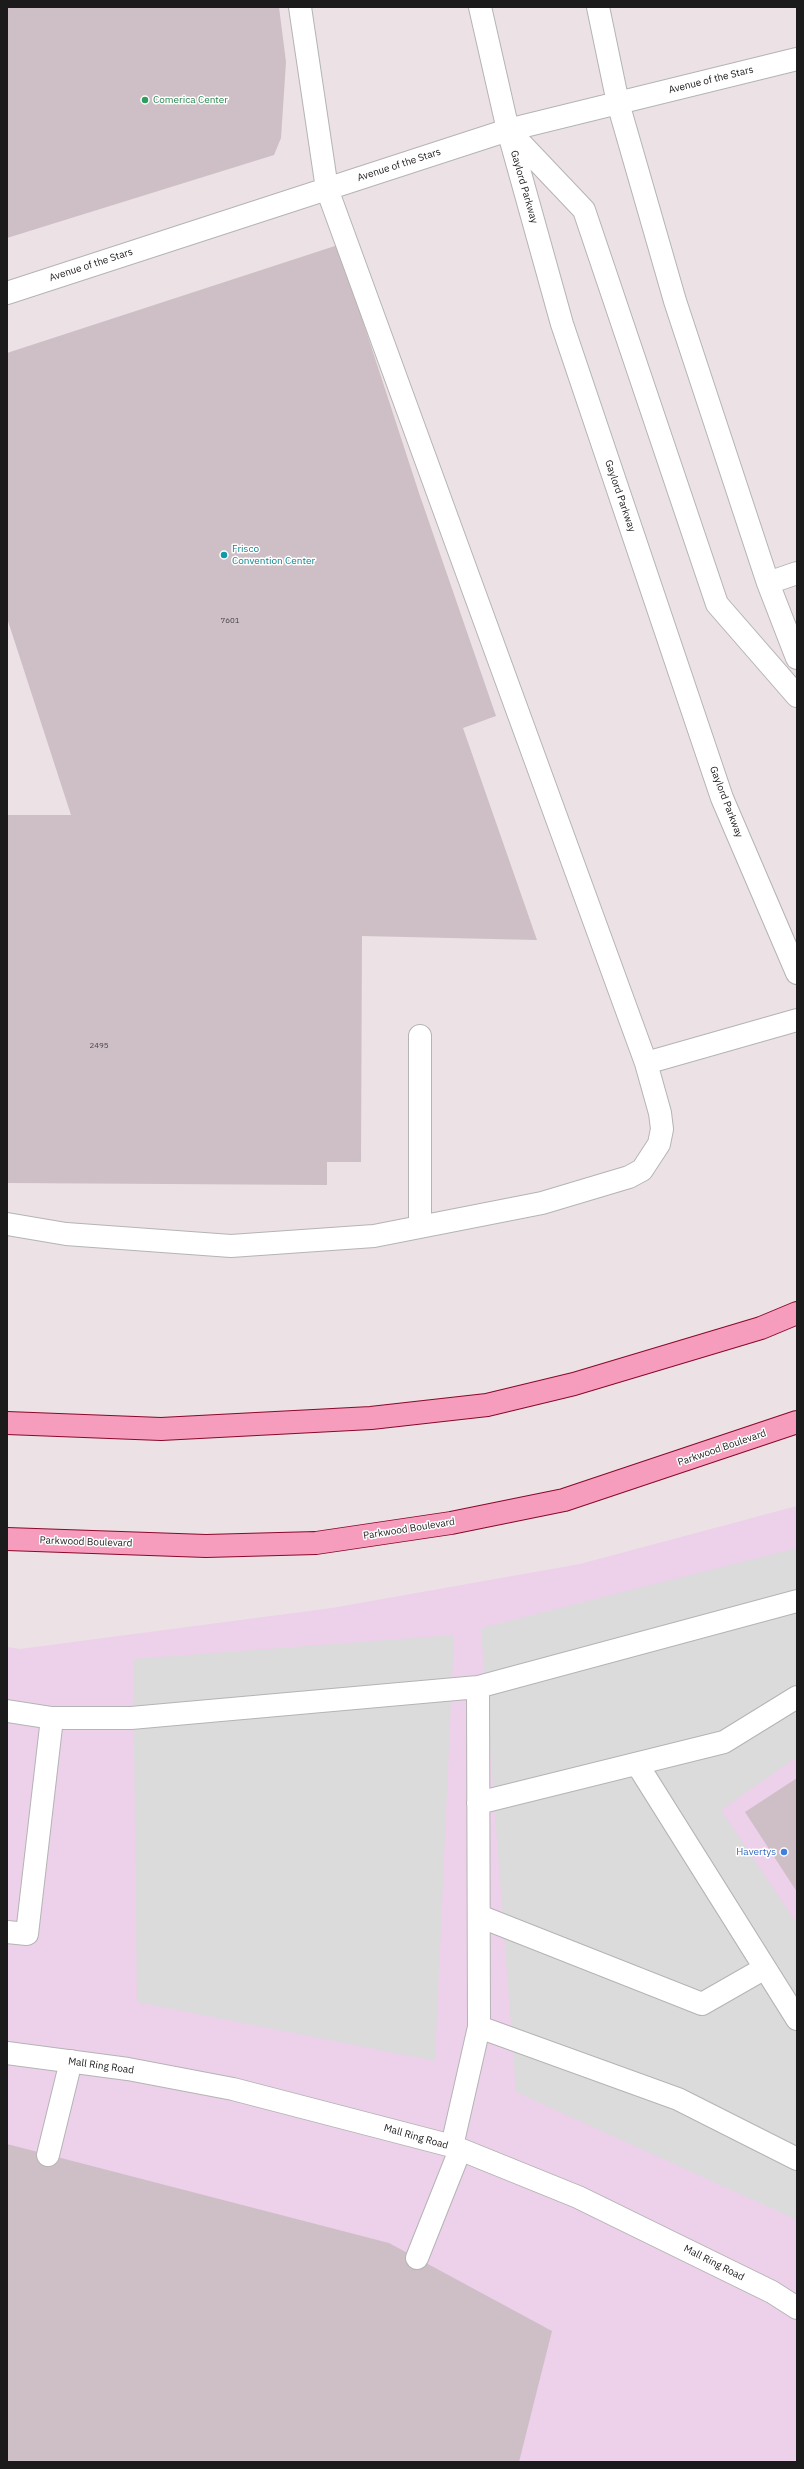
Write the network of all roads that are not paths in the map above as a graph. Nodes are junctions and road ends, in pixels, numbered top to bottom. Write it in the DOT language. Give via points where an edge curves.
graph roads {
  1 [pos="300,7"];
  2 [pos="480,7"];
  3 [pos="598,7"];
  4 [pos="797,59"];
  5 [pos="618,103"];
  6 [pos="508,130"];
  7 [pos="327,189"];
  8 [pos="7,293"];
  9 [pos="797,573"];
  10 [pos="768,583"];
  11 [pos="797,658"];
  12 [pos="797,696"];
  13 [pos="797,973"];
  14 [pos="797,1020"];
  15 [pos="420,1036"];
  16 [pos="646,1063"];
  17 [pos="7,1224"];
  18 [pos="420,1227"];
  19 [pos="797,1313"];
  20 [pos="797,1422"];
  21 [pos="7,1423"];
  22 [pos="7,1539"];
  23 [pos="797,1601"];
  24 [pos="478,1687"];
  25 [pos="797,1697"];
  26 [pos="7,1711"];
  27 [pos="52,1718"];
  28 [pos="637,1764"];
  29 [pos="478,1803"];
  30 [pos="479,1916"];
  31 [pos="7,1932"];
  32 [pos="765,1968"];
  33 [pos="797,2019"];
  34 [pos="479,2027"];
  35 [pos="7,2053"];
  36 [pos="71,2061"];
  37 [pos="456,2148"];
  38 [pos="48,2154"];
  39 [pos="797,2159"];
  40 [pos="417,2258"];
  41 [pos="797,2308"];
  1 -- 7 [label="street"];
  2 -- 6 [label="street, Gaylord Parkway"];
  3 -- 5 [label="street"];
  4 -- 5 [label="street, Avenue of the Stars"];
  5 -- 6 [label="street, Avenue of the Stars"];
  5 -- 10 [label="street" via="675,300"];
  6 -- 7 [label="street, Avenue of the Stars"];
  6 -- 12 [label="street" via="584,210 717,604"];
  6 -- 13 [label="street, Gaylord Parkway" via="562,324 722,798"];
  7 -- 8 [label="street, Avenue of the Stars"];
  7 -- 16 [label="street"];
  9 -- 10 [label="street"];
  10 -- 11 [label="street"];
  14 -- 16 [label="street"];
  15 -- 18 [label="street"];
  16 -- 18 [label="street" via="662,1129 659,1144 642,1170 629,1177 542,1203"];
  17 -- 18 [label="street" via="66,1234 231,1246 374,1236"];
  19 -- 21 [label="main road" via="761,1328 709,1344 574,1384 487,1405 371,1418 161,1429"];
  20 -- 22 [label="main road, Parkwood Boulevard" via="564,1500 435,1526 316,1543 206,1546"];
  23 -- 24 [label="street"];
  24 -- 27 [label="street" via="131,1718"];
  24 -- 29 [label="street"];
  25 -- 28 [label="street" via="724,1742"];
  26 -- 27 [label="street"];
  27 -- 31 [label="street" via="27,1934"];
  28 -- 29 [label="street"];
  28 -- 32 [label="street"];
  29 -- 30 [label="street"];
  30 -- 32 [label="street" via="702,2004"];
  30 -- 34 [label="street"];
  32 -- 33 [label="street"];
  34 -- 37 [label="street"];
  34 -- 39 [label="street" via="678,2099"];
  35 -- 36 [label="street, Mall Ring Road"];
  36 -- 37 [label="street, Mall Ring Road" via="233,2089"];
  36 -- 38 [label="street"];
  37 -- 40 [label="street"];
  37 -- 41 [label="street, Mall Ring Road" via="578,2197 765,2288"];
}
